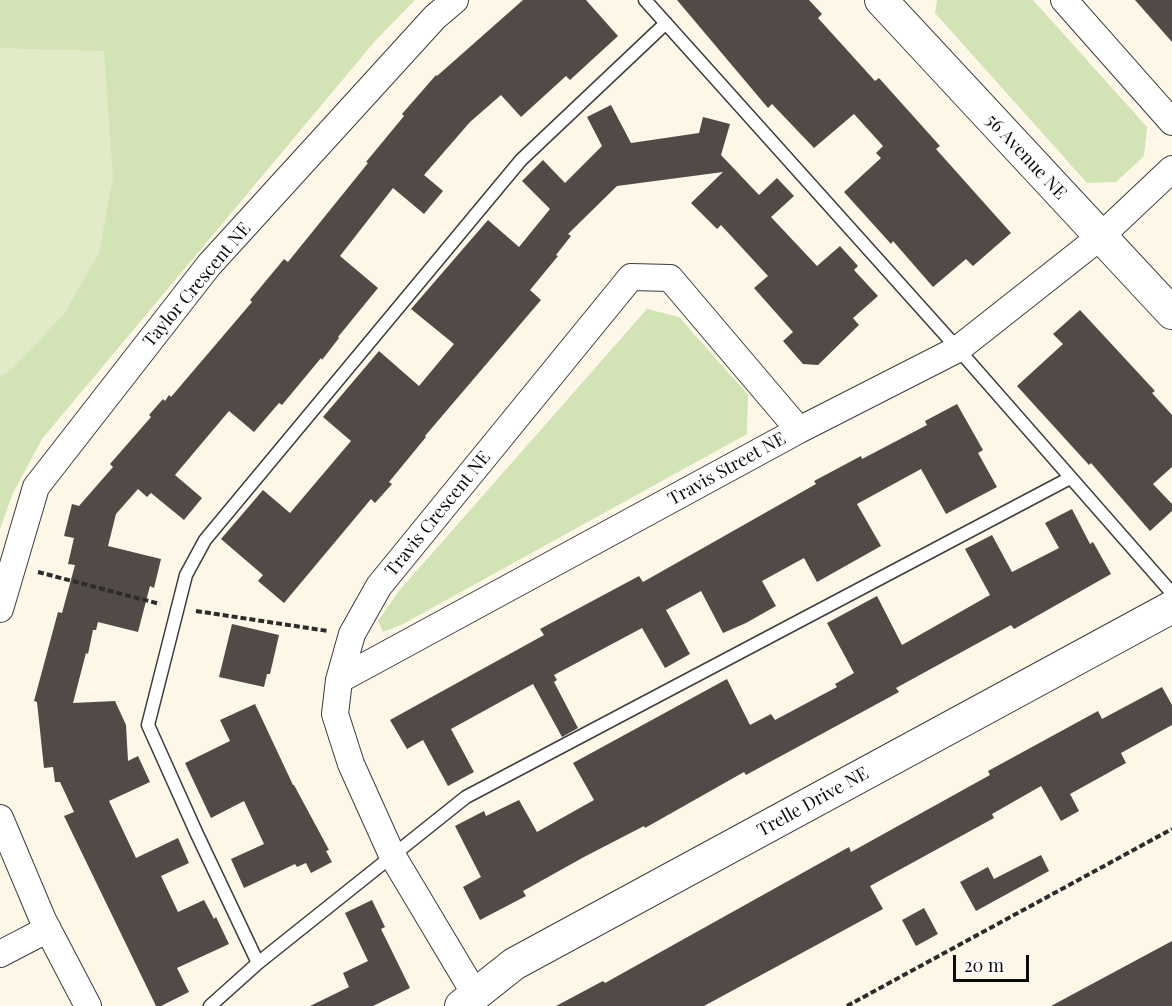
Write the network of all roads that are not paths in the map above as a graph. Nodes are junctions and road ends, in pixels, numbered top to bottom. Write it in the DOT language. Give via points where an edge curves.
graph roads {
  1 [pos="455,0"];
  2 [pos="645,0"];
  3 [pos="1064,0"];
  4 [pos="888,2"];
  5 [pos="666,23"];
  6 [pos="1172,122"];
  7 [pos="1172,169"];
  8 [pos="1100,237"];
  9 [pos="1172,313"];
  10 [pos="958,349"];
  11 [pos="799,430"];
  12 [pos="1070,478"];
  13 [pos="1172,593"];
  14 [pos="1172,607"];
  15 [pos="0,609"];
  16 [pos="339,680"];
  17 [pos="0,818"];
  18 [pos="392,855"];
  19 [pos="48,929"];
  20 [pos="0,954"];
  21 [pos="258,963"];
  22 [pos="468,1000"];
  23 [pos="88,1006"];
  24 [pos="210,1006"];
  1 -- 15 [label="street, Taylor Crescent NE" via="435,17 209,265 36,487"];
  2 -- 5 [label="lane"];
  3 -- 6 [label="street"];
  4 -- 8 [label="street, 56 Avenue NE"];
  5 -- 10 [label="lane"];
  5 -- 21 [label="lane" via="521,160 205,540 186,575 148,725"];
  7 -- 8 [label="street, Travis Street NE"];
  8 -- 9 [label="street, 56 Avenue NE"];
  8 -- 10 [label="street, Travis Street NE"];
  10 -- 11 [label="street, Travis Street NE"];
  10 -- 12 [label="lane"];
  11 -- 16 [label="street, Travis Street NE"];
  11 -- 16 [label="street, Travis Crescent NE" via="670,278 632,277 379,586 352,634"];
  12 -- 13 [label="lane"];
  12 -- 18 [label="lane" via="466,797"];
  14 -- 22 [label="street, Trelle Drive NE" via="514,964"];
  16 -- 18 [label="street, Travis Crescent NE" via="335,714 351,764"];
  17 -- 19 [label="street"];
  18 -- 21 [label="lane"];
  18 -- 22 [label="street, Travis Crescent NE"];
  19 -- 20 [label="street"];
  19 -- 23 [label="street"];
  21 -- 24 [label="lane"];
}
